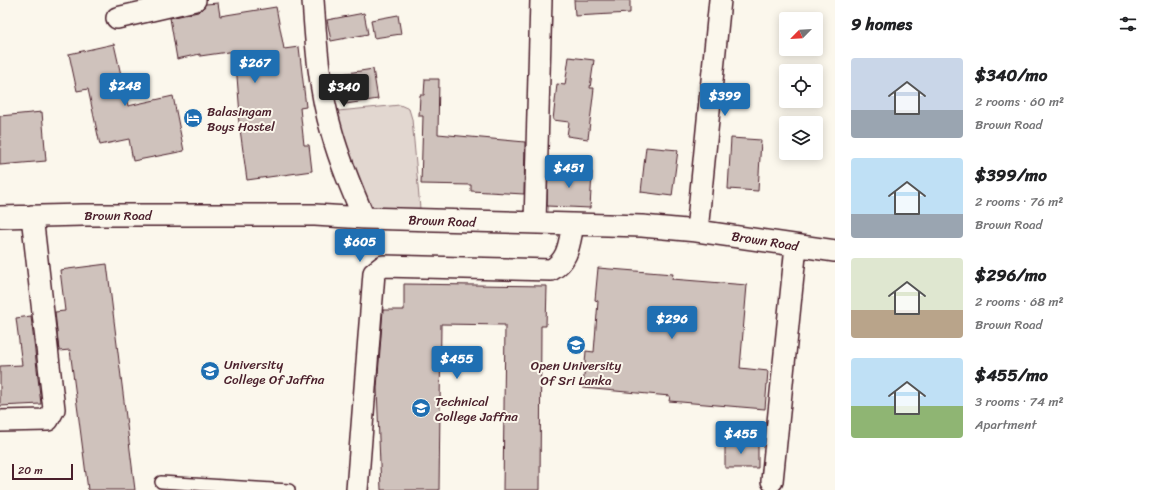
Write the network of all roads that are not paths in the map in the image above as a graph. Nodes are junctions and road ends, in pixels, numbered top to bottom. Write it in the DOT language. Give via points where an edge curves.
graph roads {
  1 [pos="196,0"];
  2 [pos="313,0"];
  3 [pos="541,0"];
  4 [pos="720,0"];
  5 [pos="117,18"];
  6 [pos="32,216"];
  7 [pos="0,217"];
  8 [pos="364,218"];
  9 [pos="535,223"];
  10 [pos="573,224"];
  11 [pos="696,231"];
  12 [pos="796,246"];
  13 [pos="835,251"];
  14 [pos="0,421"];
  15 [pos="772,481"];
  16 [pos="161,482"];
  17 [pos="288,490"];
  18 [pos="357,490"];
  1 -- 5 [label="street"];
  2 -- 8 [label="street" via="315,38 331,132"];
  3 -- 9 [label="street"];
  4 -- 11 [label="street"];
  6 -- 7 [label="street, Brown Road"];
  6 -- 8 [label="street, Brown Road" via="315,215"];
  6 -- 14 [label="street" via="54,408 48,420"];
  8 -- 9 [label="street, Brown Road"];
  9 -- 10 [label="street, Brown Road"];
  10 -- 11 [label="street, Brown Road"];
  10 -- 18 [label="street" via="565,258 560,265 551,270 383,266 374,273"];
  11 -- 12 [label="street, Brown Road"];
  12 -- 13 [label="street, Brown Road"];
  12 -- 15 [label="street"];
  16 -- 17 [label="lane"];
}
